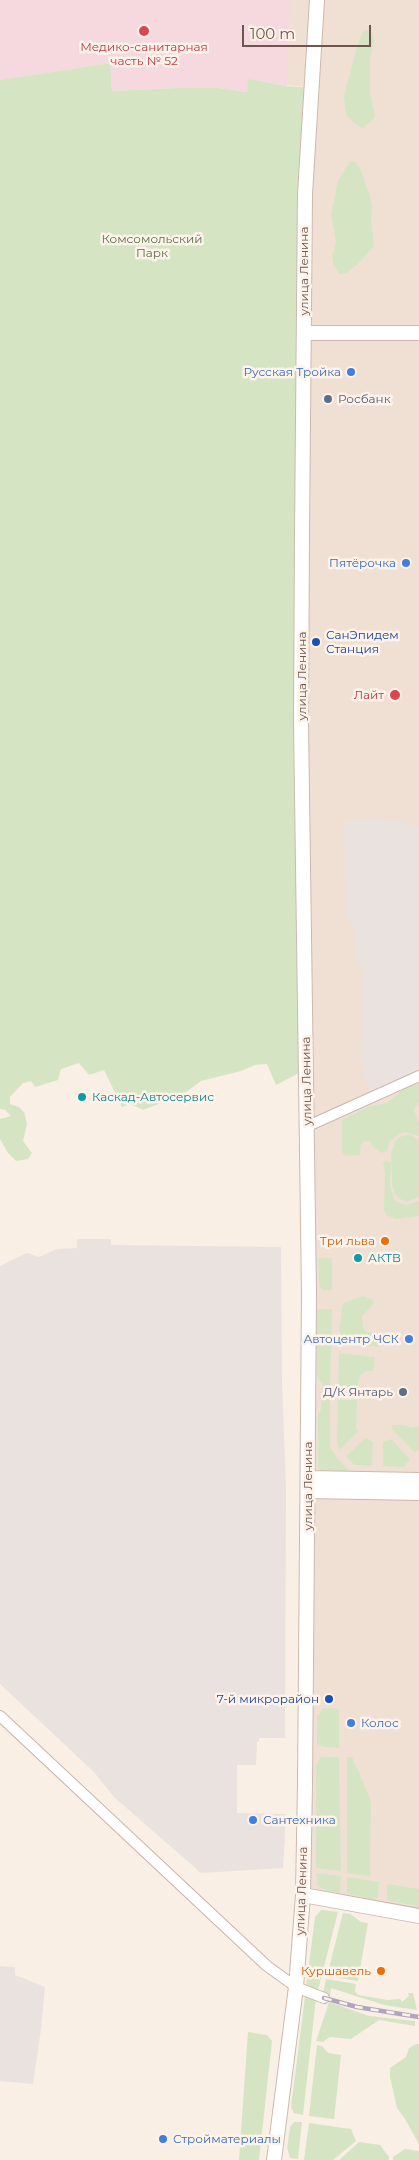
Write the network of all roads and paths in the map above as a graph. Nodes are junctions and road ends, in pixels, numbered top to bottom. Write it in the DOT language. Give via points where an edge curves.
graph roads {
  1 [pos="317,0"];
  2 [pos="304,333"];
  3 [pos="419,333"];
  4 [pos="419,1076"];
  5 [pos="308,1126"];
  6 [pos="419,1480"];
  7 [pos="308,1485"];
  8 [pos="419,1493"];
  9 [pos="0,1716"];
  10 [pos="303,1895"];
  11 [pos="419,1916"];
  12 [pos="296,1987"];
  13 [pos="324,1998"];
  14 [pos="274,2160"];
  1 -- 2 [label="main road, улица Ленина" via="305,194"];
  2 -- 3 [label="main road"];
  2 -- 5 [label="main road, улица Ленина" via="302,723"];
  4 -- 5 [label="street"];
  5 -- 7 [label="main road, улица Ленина"];
  6 -- 7 [label="main road"];
  7 -- 8 [label="main road"];
  7 -- 10 [label="main road, улица Ленина"];
  9 -- 12 [label="street" via="257,1957"];
  10 -- 11 [label="main road"];
  10 -- 12 [label="main road, улица Ленина"];
  12 -- 13 [label="street"];
  12 -- 14 [label="main road, улица Ленина"];
}
